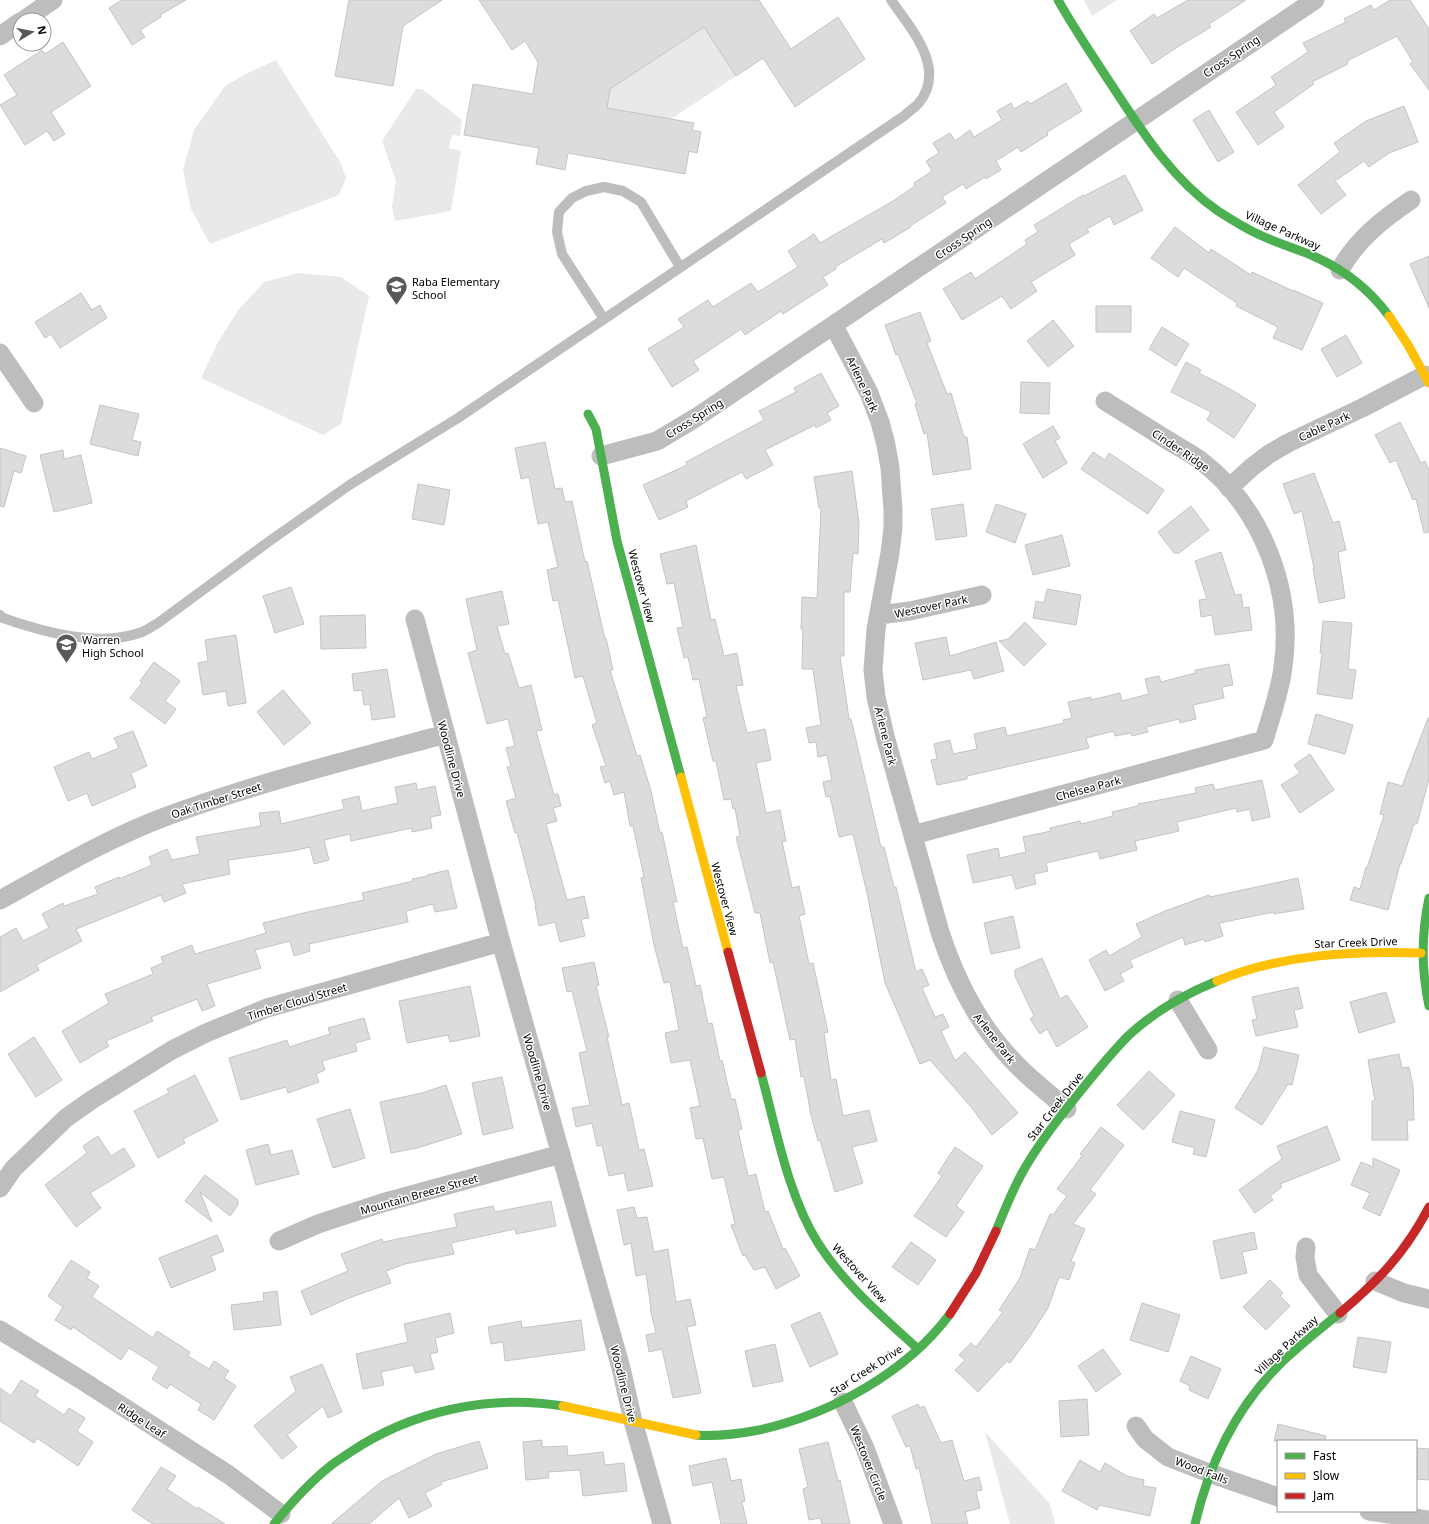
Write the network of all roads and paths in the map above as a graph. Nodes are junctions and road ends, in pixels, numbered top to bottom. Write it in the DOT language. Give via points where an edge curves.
graph roads {
  1 [pos="53,0"];
  2 [pos="891,0"];
  3 [pos="1058,0"];
  4 [pos="1315,0"];
  5 [pos="36,12"];
  6 [pos="12,28"];
  7 [pos="0,36"];
  8 [pos="1135,121"];
  9 [pos="1411,200"];
  10 [pos="680,267"];
  11 [pos="1340,270"];
  12 [pos="604,319"];
  13 [pos="834,326"];
  14 [pos="0,353"];
  15 [pos="1427,379"];
  16 [pos="1105,401"];
  17 [pos="34,403"];
  18 [pos="588,414"];
  19 [pos="601,456"];
  20 [pos="1229,488"];
  21 [pos="982,594"];
  22 [pos="0,615"];
  23 [pos="879,615"];
  24 [pos="415,619"];
  25 [pos="446,734"];
  26 [pos="1264,740"];
  27 [pos="913,835"];
  28 [pos="1429,898"];
  29 [pos="0,900"];
  30 [pos="501,942"];
  31 [pos="1422,953"];
  32 [pos="1178,1000"];
  33 [pos="1429,1006"];
  34 [pos="1208,1050"];
  35 [pos="1067,1108"];
  36 [pos="561,1154"];
  37 [pos="0,1188"];
  38 [pos="1429,1207"];
  39 [pos="279,1241"];
  40 [pos="1306,1247"];
  41 [pos="1375,1281"];
  42 [pos="1429,1299"];
  43 [pos="1338,1314"];
  44 [pos="0,1330"];
  45 [pos="918,1349"];
  46 [pos="843,1402"];
  47 [pos="634,1421"];
  48 [pos="1136,1426"];
  49 [pos="1209,1473"];
  50 [pos="1277,1497"];
  51 [pos="1376,1512"];
  52 [pos="277,1519"];
  53 [pos="1429,1520"];
  54 [pos="662,1524"];
  55 [pos="893,1524"];
  56 [pos="1195,1524"];
  1 -- 5 [label="street"];
  2 -- 10 [label="lane" via="920,42 929,62 930,77 926,91 918,104"];
  3 -- 8 [label="street, Village Parkway"];
  4 -- 8 [label="street, Cross Spring"];
  6 -- 7 [label="street"];
  8 -- 11 [label="street, Village Parkway" via="1167,165 1213,207 1268,239"];
  8 -- 13 [label="street, Cross Spring"];
  9 -- 11 [label="street" via="1371,230"];
  10 -- 12 [label="lane"];
  10 -- 12 [label="lane" via="641,202 623,190 604,187 586,191 572,198 559,212 557,232 562,254"];
  11 -- 15 [label="street, Village Parkway" via="1384,308"];
  12 -- 22 [label="lane" via="458,418 351,484 158,624 142,632 123,638 81,637 33,629"];
  13 -- 19 [label="street, Cross Spring" via="657,441"];
  13 -- 23 [label="street, Arlene Park" via="869,392 880,422 890,468 893,528"];
  14 -- 17 [label="street"];
  15 -- 20 [label="street, Cable Park" via="1288,443 1252,467"];
  16 -- 20 [label="street, Cinder Ridge" via="1199,460"];
  18 -- 19 [label="street, Westover View" via="596,429"];
  19 -- 45 [label="street, Westover View" via="621,556 797,1201 817,1242 837,1270"];
  20 -- 26 [label="street, Cinder Ridge" via="1258,530 1276,573 1281,596 1285,643 1283,667"];
  21 -- 23 [label="street, Westover Park" via="910,611"];
  23 -- 27 [label="street, Arlene Park" via="873,670 876,697"];
  24 -- 25 [label="street, Woodline Drive"];
  25 -- 29 [label="street, Oak Timber Street" via="272,782 170,815 52,870"];
  25 -- 30 [label="street, Woodline Drive"];
  26 -- 27 [label="street, Chelsea Park"];
  27 -- 35 [label="street, Arlene Park" via="940,932 961,988 995,1041 1016,1064"];
  28 -- 31 [label="street" via="1424,921"];
  30 -- 36 [label="street, Woodline Drive"];
  30 -- 37 [label="street, Timber Cloud Street" via="267,1008 206,1033 172,1050 66,1118 13,1169"];
  31 -- 32 [label="street, Star Creek Drive" via="1366,952 1288,959 1213,982"];
  31 -- 33 [label="street"];
  32 -- 34 [label="street"];
  32 -- 35 [label="street, Star Creek Drive" via="1152,1016 1133,1032"];
  35 -- 45 [label="street, Star Creek Drive" via="1037,1148 1016,1184 994,1238 965,1291 943,1324"];
  36 -- 39 [label="street, Mountain Breeze Street" via="382,1203 318,1224"];
  36 -- 47 [label="street, Woodline Drive"];
  38 -- 41 [label="street, Village Parkway" via="1413,1238 1399,1257"];
  40 -- 43 [label="street" via="1308,1274"];
  41 -- 42 [label="street" via="1404,1293"];
  41 -- 43 [label="street, Village Parkway"];
  43 -- 49 [label="street, Village Parkway" via="1272,1372 1252,1395 1234,1421"];
  44 -- 52 [label="street, Ridge Leaf" via="229,1475"];
  45 -- 46 [label="street, Star Creek Drive" via="900,1365"];
  46 -- 47 [label="street, Star Creek Drive" via="784,1424 741,1433 710,1436"];
  46 -- 55 [label="street, Westover Circle" via="865,1448"];
  47 -- 52 [label="street, Star Creek Drive" via="558,1405 526,1402 494,1402 432,1414 393,1428 347,1453 322,1471"];
  47 -- 54 [label="street, Woodline Drive"];
  48 -- 49 [label="street, Wood Falls" via="1145,1439 1168,1457"];
  49 -- 50 [label="street, Wood Falls"];
  49 -- 56 [label="street, Village Parkway"];
  51 -- 53 [label="street"];
}
